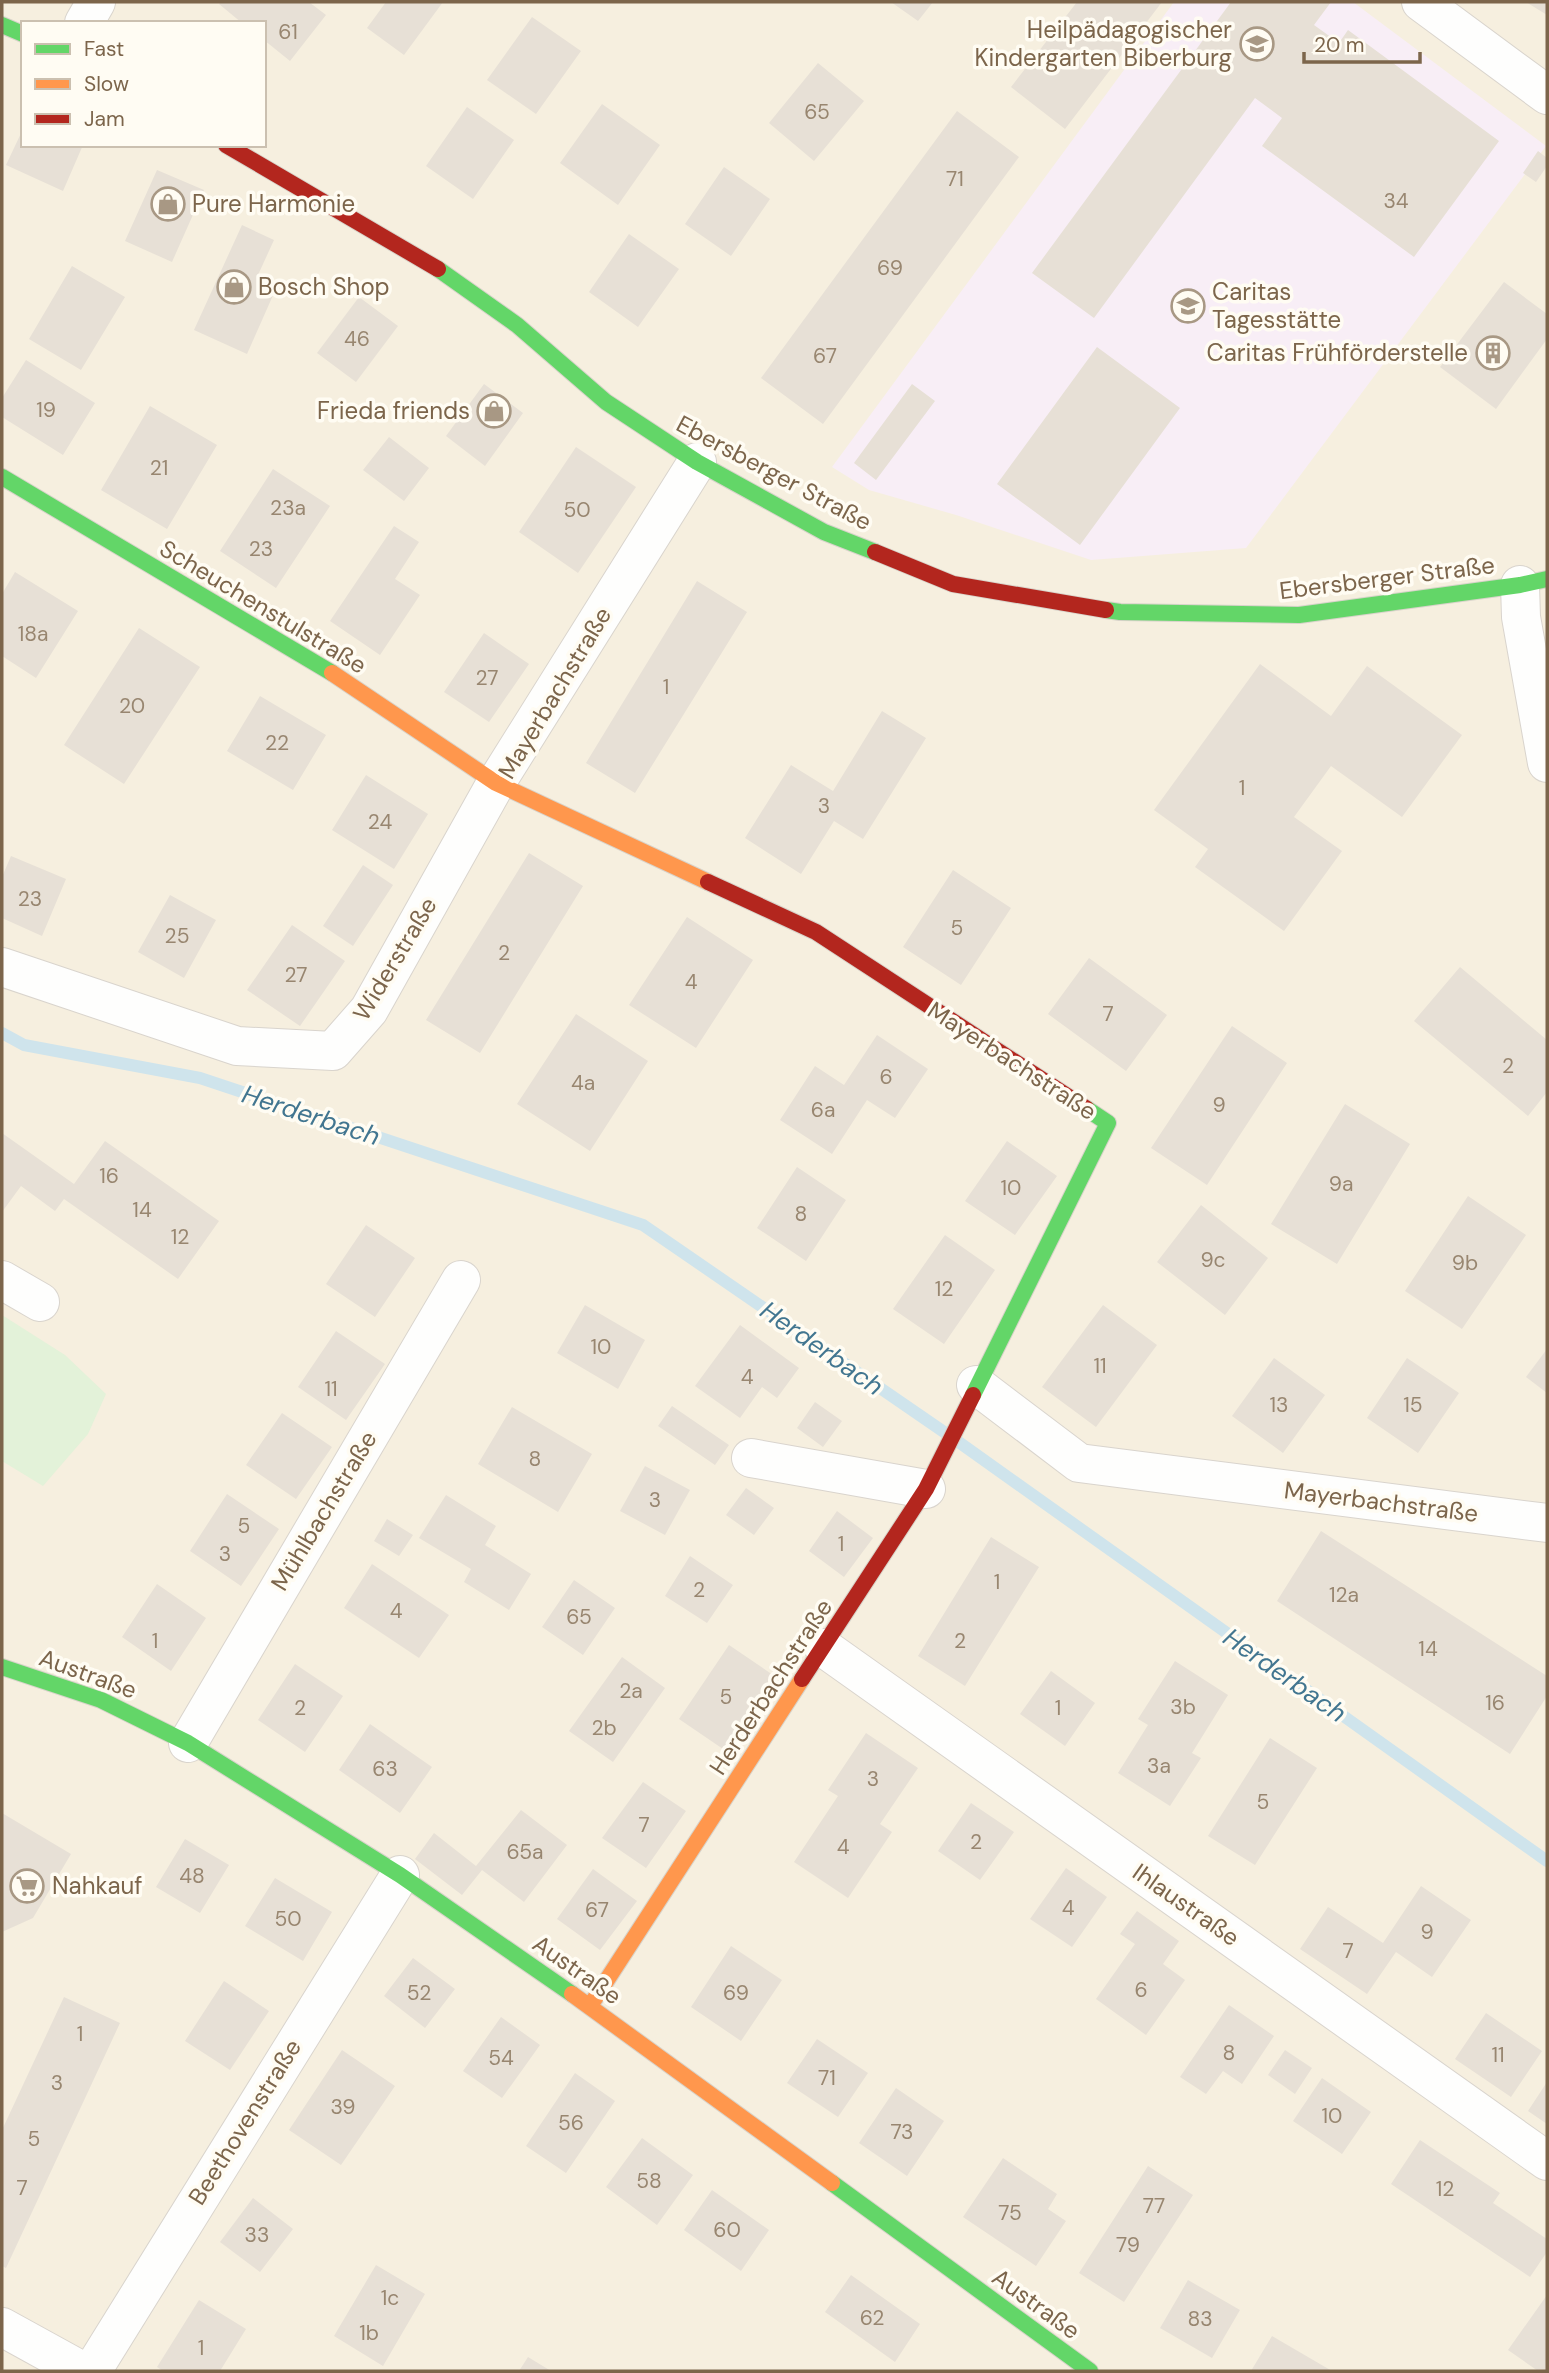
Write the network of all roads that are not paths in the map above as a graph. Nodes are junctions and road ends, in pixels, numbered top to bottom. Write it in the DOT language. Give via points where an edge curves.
graph roads {
  1 [pos="96,2"];
  2 [pos="1421,2"];
  3 [pos="85,21"];
  4 [pos="2,25"];
  5 [pos="21,33"];
  6 [pos="1547,94"];
  7 [pos="229,147"];
  8 [pos="697,463"];
  9 [pos="2,477"];
  10 [pos="1534,582"];
  11 [pos="1547,763"];
  12 [pos="496,783"];
  13 [pos="2,967"];
  14 [pos="2,1280"];
  15 [pos="461,1280"];
  16 [pos="40,1302"];
  17 [pos="975,1388"];
  18 [pos="751,1458"];
  19 [pos="927,1486"];
  20 [pos="1547,1523"];
  21 [pos="824,1648"];
  22 [pos="2,1667"];
  23 [pos="188,1743"];
  24 [pos="400,1875"];
  25 [pos="590,2006"];
  26 [pos="1547,2161"];
  27 [pos="2,2327"];
  28 [pos="82,2371"];
  29 [pos="92,2371"];
  30 [pos="1090,2371"];
  1 -- 3 [label="street"];
  2 -- 6 [label="street"];
  4 -- 5 [label="street"];
  7 -- 8 [label="street, Ebersberger Straße" via="449,275 517,325 606,402"];
  8 -- 10 [label="street, Ebersberger Straße" via="824,532 953,584 1120,612 1299,615"];
  8 -- 12 [label="street, Mayerbachstraße"];
  9 -- 12 [label="street, Scheuchenstulstraße" via="330,672"];
  10 -- 11 [label="street" via="1521,617"];
  12 -- 13 [label="street, Widerstraße" via="369,1010 333,1051 237,1046"];
  12 -- 17 [label="street, Mayerbachstraße" via="816,932 1108,1123"];
  14 -- 16 [label="street"];
  15 -- 23 [label="street, Mühlbachstraße"];
  17 -- 19 [label="street, Herderbachstraße"];
  17 -- 20 [label="street, Mayerbachstraße" via="1079,1463"];
  18 -- 19 [label="street"];
  19 -- 21 [label="street, Herderbachstraße"];
  21 -- 25 [label="street, Herderbachstraße"];
  21 -- 26 [label="street, Ihlaustraße"];
  22 -- 23 [label="street, Austraße" via="101,1700"];
  23 -- 24 [label="street, Austraße"];
  24 -- 25 [label="street, Austraße"];
  24 -- 29 [label="street, Beethovenstraße"];
  25 -- 30 [label="street, Austraße"];
  27 -- 28 [label="street"];
}
